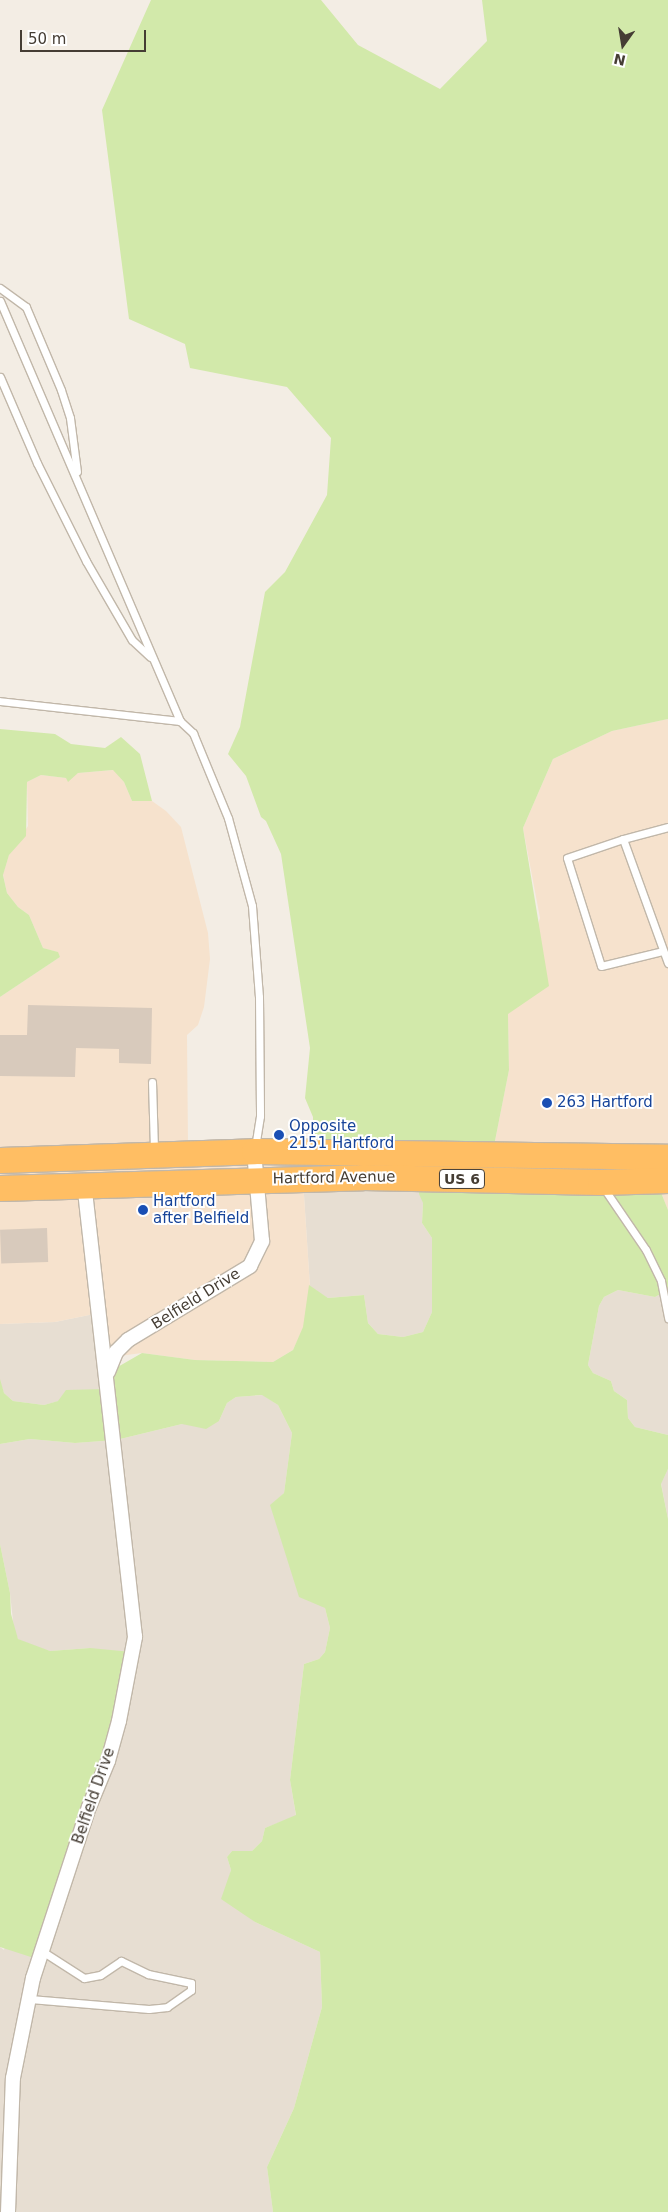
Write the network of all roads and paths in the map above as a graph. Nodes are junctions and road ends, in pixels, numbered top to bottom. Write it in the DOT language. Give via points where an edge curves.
graph roads {
  1 [pos="0,288"];
  2 [pos="0,301"];
  3 [pos="0,377"];
  4 [pos="78,482"];
  5 [pos="152,659"];
  6 [pos="0,701"];
  7 [pos="180,721"];
  8 [pos="668,827"];
  9 [pos="623,839"];
  10 [pos="663,951"];
  11 [pos="668,963"];
  12 [pos="152,1082"];
  13 [pos="254,1151"];
  14 [pos="154,1154"];
  15 [pos="668,1157"];
  16 [pos="0,1160"];
  17 [pos="257,1179"];
  18 [pos="668,1180"];
  19 [pos="600,1182"];
  20 [pos="84,1184"];
  21 [pos="0,1188"];
  22 [pos="668,1318"];
  23 [pos="107,1374"];
  24 [pos="42,1951"];
  25 [pos="30,1999"];
  26 [pos="8,2212"];
  1 -- 4 [label="lane" via="26,307 62,390 70,418"];
  2 -- 4 [label="lane"];
  3 -- 5 [label="lane" via="86,561 132,640"];
  4 -- 5 [label="lane"];
  5 -- 7 [label="lane"];
  6 -- 7 [label="lane"];
  7 -- 13 [label="lane" via="193,733 228,818 252,906 259,967 260,1116"];
  8 -- 9 [label="lane"];
  9 -- 10 [label="lane"];
  9 -- 10 [label="lane" via="567,858 601,966"];
  10 -- 11 [label="lane"];
  12 -- 14 [label="lane"];
  13 -- 14 [label="highway, Hartford Avenue / US 6"];
  13 -- 15 [label="highway, Hartford Avenue / US 6"];
  13 -- 17 [label="street, Belfield Drive"];
  14 -- 16 [label="highway, Hartford Avenue / US 6"];
  17 -- 19 [label="highway, Hartford Avenue / US 6" via="363,1176"];
  17 -- 20 [label="highway, Hartford Avenue / US 6"];
  17 -- 23 [label="street, Belfield Drive" via="262,1241 250,1266 128,1340 116,1352"];
  18 -- 19 [label="highway, Hartford Avenue / US 6"];
  19 -- 22 [label="lane" via="646,1250 661,1281"];
  20 -- 21 [label="highway, Hartford Avenue / US 6"];
  20 -- 23 [label="street, Belfield Drive"];
  23 -- 24 [label="street, Belfield Drive" via="135,1637 108,1761"];
  24 -- 25 [label="street, Belfield Drive"];
  24 -- 25 [label="lane" via="84,1978 100,1975 121,1961 148,1974 191,1983 191,1990 167,2007 149,2009"];
  25 -- 26 [label="street, Belfield Drive" via="14,2078"];
}
